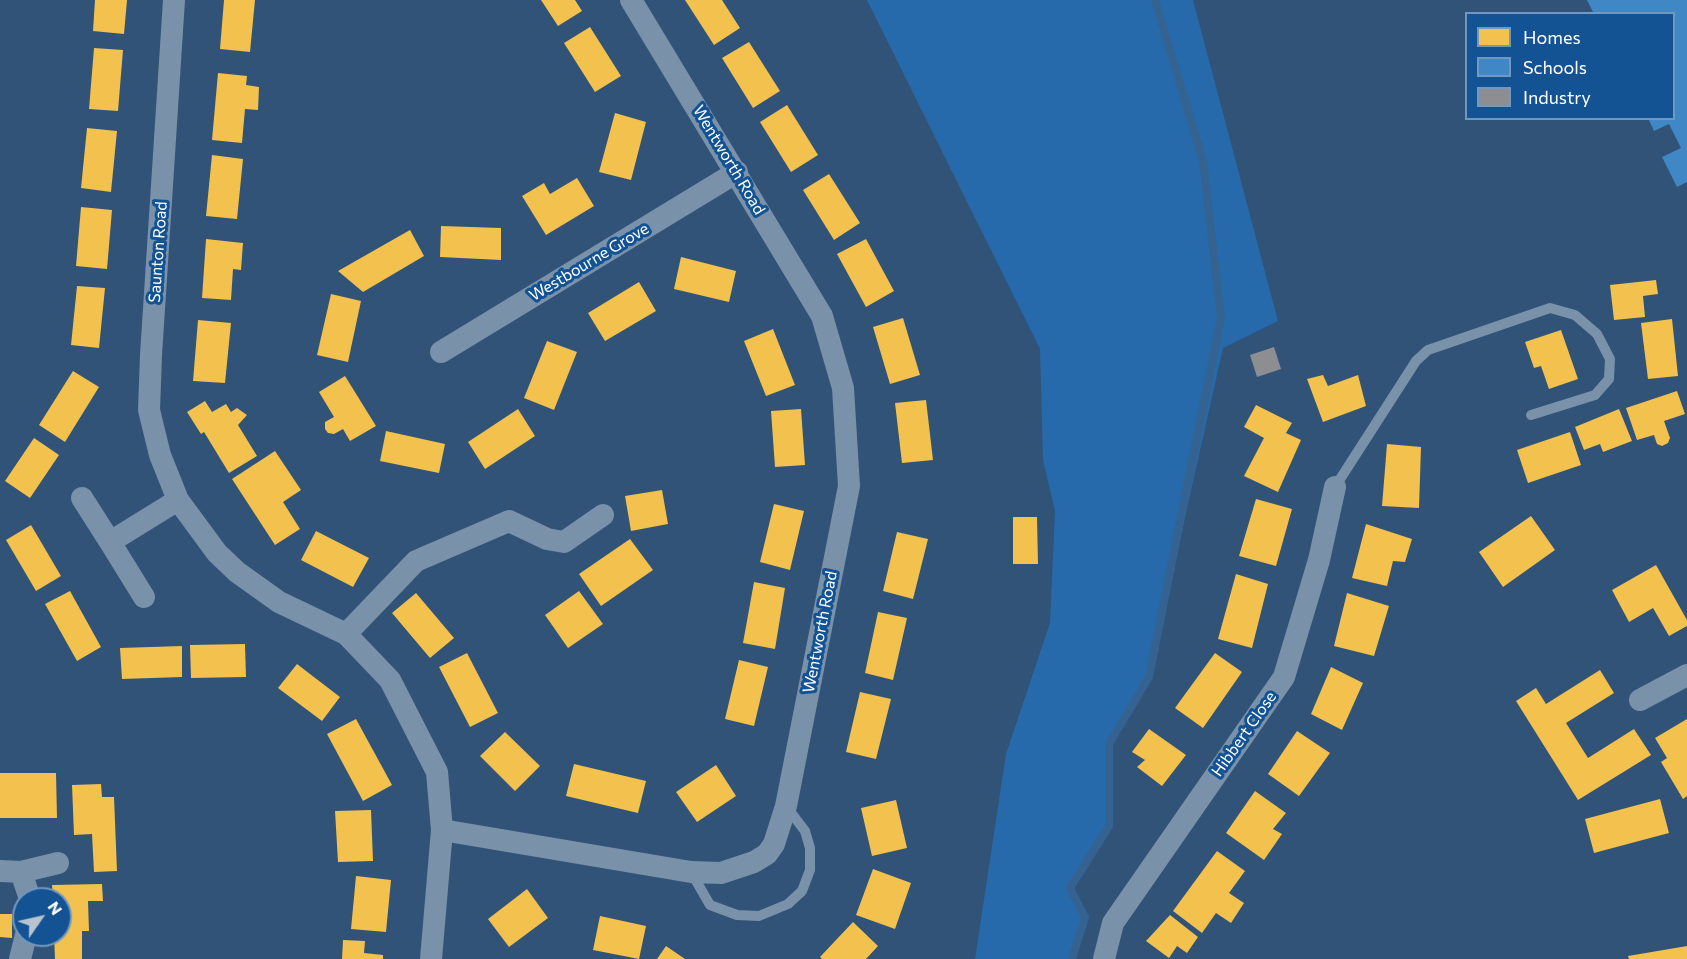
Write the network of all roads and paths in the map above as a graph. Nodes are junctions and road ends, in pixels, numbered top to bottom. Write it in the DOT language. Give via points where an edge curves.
graph roads {
  1 [pos="174,0"];
  2 [pos="631,0"];
  3 [pos="737,172"];
  4 [pos="441,352"];
  5 [pos="1531,415"];
  6 [pos="1335,487"];
  7 [pos="82,498"];
  8 [pos="178,500"];
  9 [pos="603,515"];
  10 [pos="110,542"];
  11 [pos="144,597"];
  12 [pos="346,634"];
  13 [pos="1687,675"];
  14 [pos="1640,700"];
  15 [pos="786,806"];
  16 [pos="442,830"];
  17 [pos="58,863"];
  18 [pos="10,871"];
  19 [pos="691,872"];
  20 [pos="21,887"];
  21 [pos="431,959"];
  22 [pos="1104,959"];
  1 -- 8 [label="street, Saunton Road" via="150,410 160,455"];
  2 -- 3 [label="street, Wentworth Road"];
  3 -- 4 [label="street, Westbourne Grove"];
  3 -- 15 [label="street, Wentworth Road" via="822,316 843,388 849,486"];
  5 -- 6 [label="lane" via="1595,395 1609,379 1610,359 1597,334 1575,315 1550,308 1428,350 1416,361"];
  6 -- 22 [label="street, Hibbert Close" via="1319,560 1284,677 1113,923"];
  7 -- 10 [label="street"];
  8 -- 10 [label="street"];
  8 -- 12 [label="street, Saunton Road" via="237,572 279,602"];
  9 -- 12 [label="street" via="564,542 547,539 509,521 416,561"];
  10 -- 11 [label="street"];
  12 -- 16 [label="street, Saunton Road" via="390,680 416,728 437,772"];
  13 -- 14 [label="street"];
  15 -- 19 [label="street, Wentworth Road" via="767,854 721,873"];
  15 -- 19 [label="lane" via="805,831 810,848 810,870 802,891 788,904 759,916 737,915 710,905"];
  16 -- 19 [label="street, Wentworth Road"];
  16 -- 21 [label="street"];
  17 -- 18 [label="street"];
  18 -- 20 [label="street"];
}
